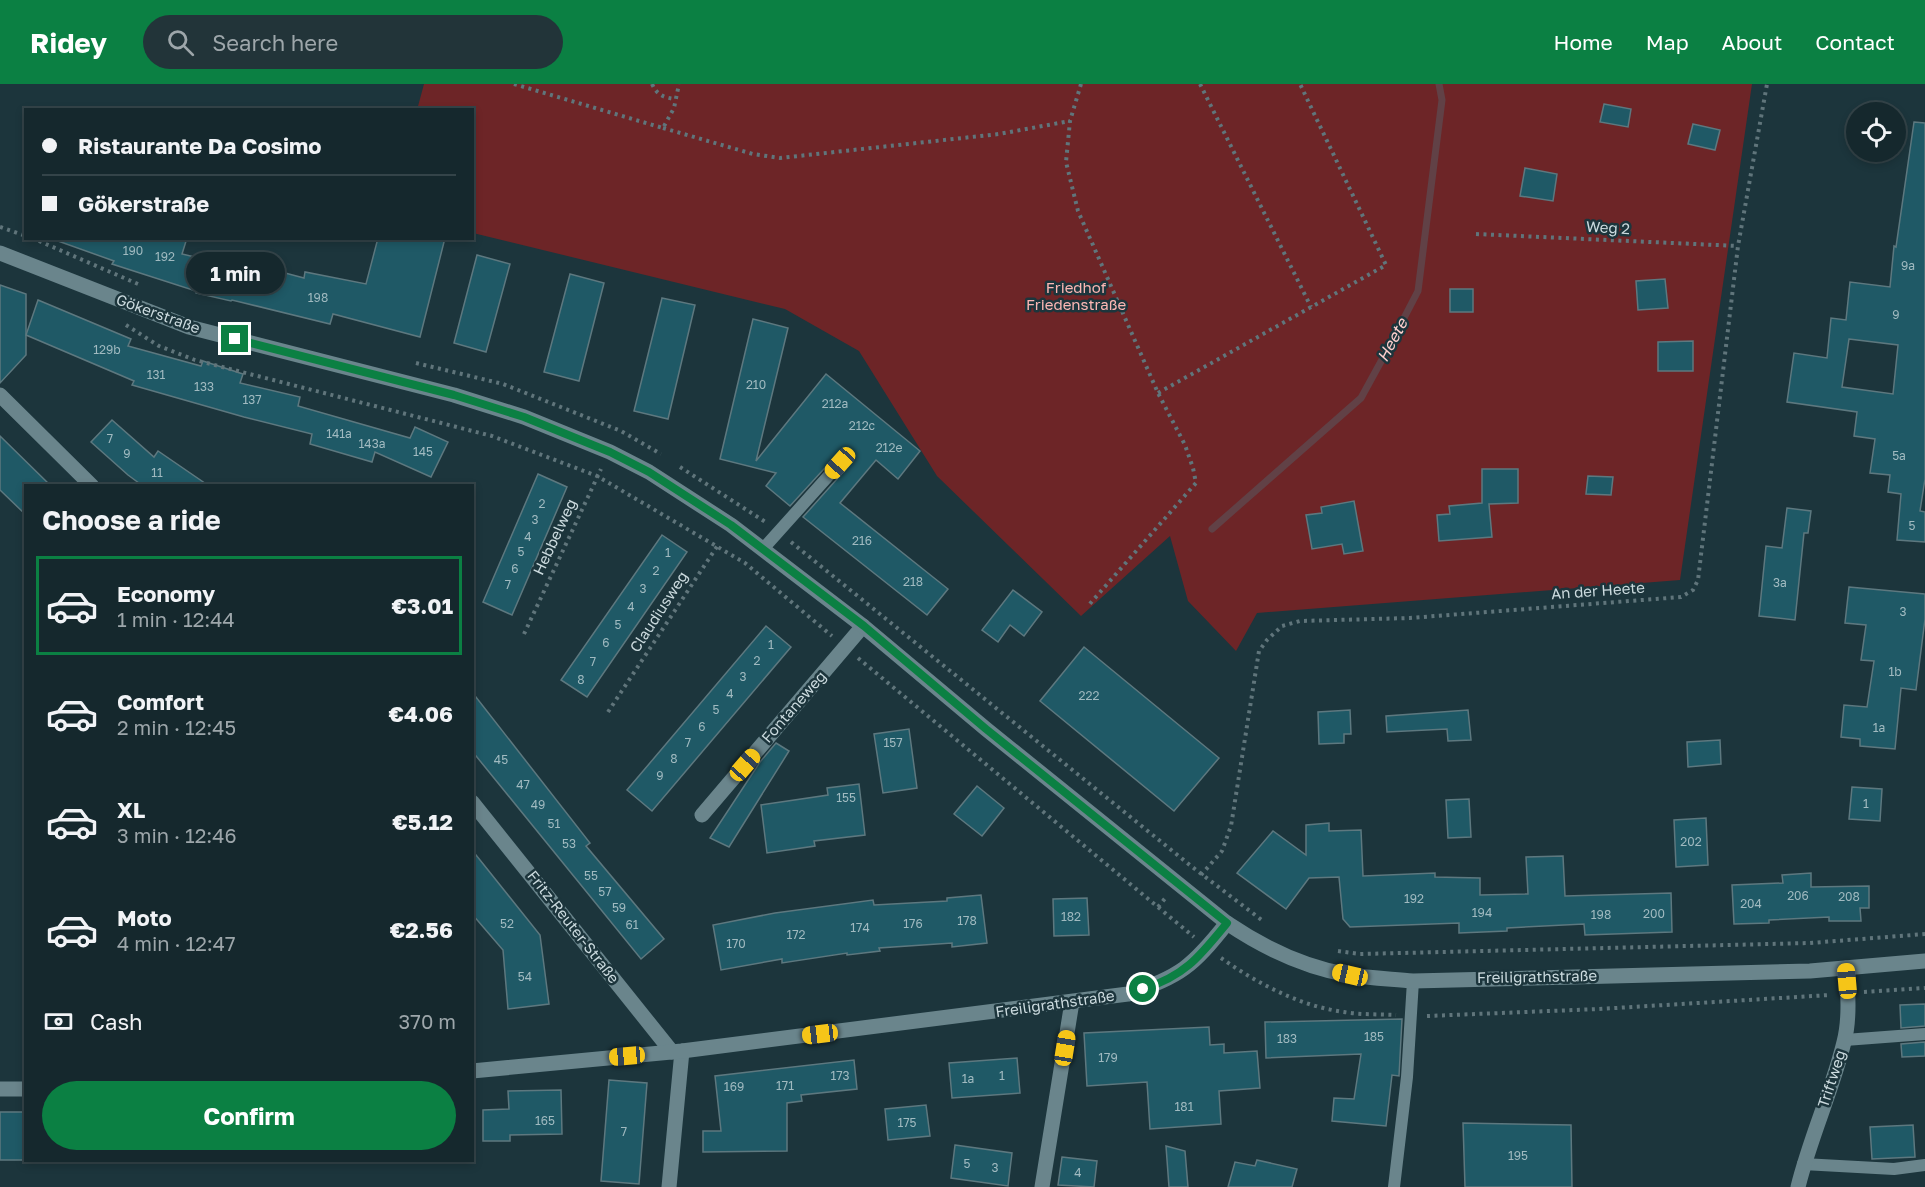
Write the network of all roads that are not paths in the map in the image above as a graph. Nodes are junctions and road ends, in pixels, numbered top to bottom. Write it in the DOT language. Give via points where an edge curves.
graph roads {
  1 [pos="0,253"];
  2 [pos="0,395"];
  3 [pos="840,463"];
  4 [pos="90,484"];
  5 [pos="763,549"];
  6 [pos="864,626"];
  7 [pos="474,804"];
  8 [pos="702,815"];
  9 [pos="1227,923"];
  10 [pos="1925,961"];
  11 [pos="1846,968"];
  12 [pos="1413,981"];
  13 [pos="1072,1002"];
  14 [pos="1925,1034"];
  15 [pos="1845,1040"];
  16 [pos="677,1051"];
  17 [pos="474,1071"];
  18 [pos="0,1089"];
  19 [pos="24,1089"];
  20 [pos="1803,1164"];
  21 [pos="1925,1165"];
  22 [pos="669,1187"];
  23 [pos="1042,1187"];
  24 [pos="1394,1187"];
  25 [pos="1798,1187"];
  1 -- 5 [label="main road, Gökerstraße" via="189,327 454,395 524,417 649,472"];
  2 -- 4 [label="main road"];
  3 -- 5 [label="lane"];
  5 -- 6 [label="main road, Gökerstraße"];
  6 -- 8 [label="main road, Fontaneweg"];
  6 -- 9 [label="main road, Gökerstraße"];
  7 -- 16 [label="main road, Fritz-Reuter-Straße"];
  9 -- 12 [label="main road, Freiligrathstraße" via="1279,954 1315,967"];
  9 -- 13 [label="main road, Freiligrathstraße" via="1183,972 1128,994"];
  10 -- 11 [label="main road, Freiligrathstraße"];
  11 -- 12 [label="main road, Freiligrathstraße"];
  11 -- 15 [label="main road, Triftweg"];
  12 -- 24 [label="lane"];
  13 -- 16 [label="main road, Freiligrathstraße"];
  13 -- 23 [label="main road"];
  14 -- 15 [label="lane"];
  15 -- 20 [label="main road, Triftweg"];
  16 -- 17 [label="main road, Freiligrathstraße"];
  16 -- 22 [label="main road"];
  18 -- 19 [label="main road"];
  20 -- 21 [label="lane" via="1894,1169"];
  20 -- 25 [label="main road, Triftweg"];
}
